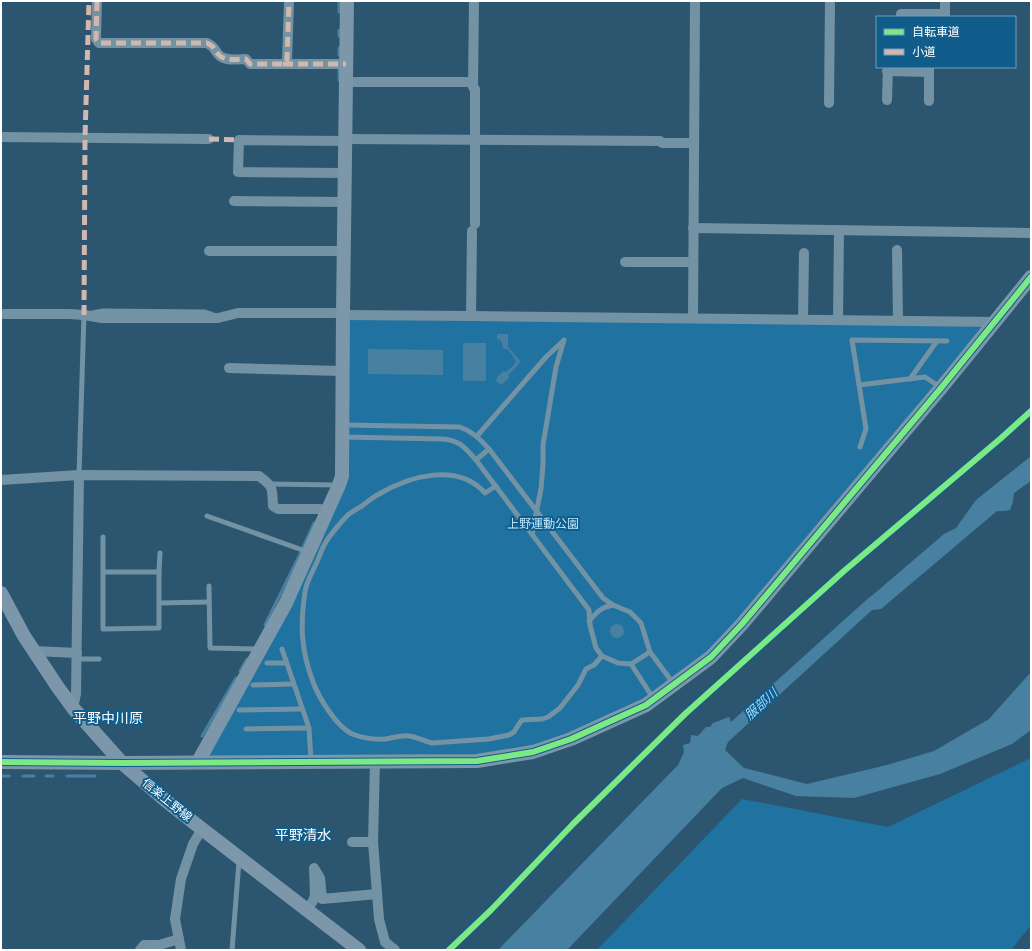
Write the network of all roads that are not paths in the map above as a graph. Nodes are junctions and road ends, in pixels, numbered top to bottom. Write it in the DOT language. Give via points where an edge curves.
graph roads {
  1 [pos="97,1"];
  2 [pos="289,1"];
  3 [pos="347,1"];
  4 [pos="474,1"];
  5 [pos="695,1"];
  6 [pos="830,1"];
  7 [pos="945,1"];
  8 [pos="901,14"];
  9 [pos="945,16"];
  10 [pos="283,64"];
  11 [pos="346,64"];
  12 [pos="888,69"];
  13 [pos="929,69"];
  14 [pos="346,82"];
  15 [pos="473,82"];
  16 [pos="887,100"];
  17 [pos="929,101"];
  18 [pos="829,103"];
  19 [pos="1,136"];
  20 [pos="209,140"];
  21 [pos="345,140"];
  22 [pos="475,140"];
  23 [pos="694,143"];
  24 [pos="344,173"];
  25 [pos="234,201"];
  26 [pos="344,202"];
  27 [pos="693,228"];
  28 [pos="839,230"];
  29 [pos="1031,233"];
  30 [pos="897,250"];
  31 [pos="209,251"];
  32 [pos="344,251"];
  33 [pos="804,253"];
  34 [pos="625,262"];
  35 [pos="693,262"];
  36 [pos="1031,277"];
  37 [pos="1,314"];
  38 [pos="84,314"];
  39 [pos="343,314"];
  40 [pos="471,316"];
  41 [pos="693,318"];
  42 [pos="803,319"];
  43 [pos="838,320"];
  44 [pos="898,320"];
  45 [pos="994,322"];
  46 [pos="937,341"];
  47 [pos="947,341"];
  48 [pos="229,368"];
  49 [pos="342,371"];
  50 [pos="910,379"];
  51 [pos="859,385"];
  52 [pos="941,388"];
  53 [pos="343,431"];
  54 [pos="477,436"];
  55 [pos="860,447"];
  56 [pos="489,449"];
  57 [pos="476,460"];
  58 [pos="79,475"];
  59 [pos="1,480"];
  60 [pos="269,484"];
  61 [pos="339,485"];
  62 [pos="496,486"];
  63 [pos="537,511"];
  64 [pos="327,513"];
  65 [pos="207,516"];
  66 [pos="532,534"];
  67 [pos="103,537"];
  68 [pos="309,552"];
  69 [pos="160,553"];
  70 [pos="104,572"];
  71 [pos="159,572"];
  72 [pos="209,586"];
  73 [pos="1,593"];
  74 [pos="209,602"];
  75 [pos="160,603"];
  76 [pos="613,605"];
  77 [pos="589,622"];
  78 [pos="261,649"];
  79 [pos="282,649"];
  80 [pos="34,651"];
  81 [pos="650,652"];
  82 [pos="77,656"];
  83 [pos="602,656"];
  84 [pos="99,659"];
  85 [pos="267,663"];
  86 [pos="286,663"];
  87 [pos="631,664"];
  88 [pos="293,684"];
  89 [pos="674,684"];
  90 [pos="253,685"];
  91 [pos="654,699"];
  92 [pos="73,708"];
  93 [pos="302,709"];
  94 [pos="239,710"];
  95 [pos="309,728"];
  96 [pos="246,729"];
  97 [pos="1,762"];
  98 [pos="198,762"];
  99 [pos="311,762"];
  100 [pos="375,762"];
  101 [pos="122,763"];
  102 [pos="202,829"];
  103 [pos="352,842"];
  104 [pos="373,842"];
  105 [pos="239,858"];
  106 [pos="377,894"];
  107 [pos="307,910"];
  108 [pos="179,939"];
  109 [pos="140,950"];
  110 [pos="181,950"];
  111 [pos="232,950"];
  112 [pos="359,950"];
  113 [pos="395,950"];
  1 -- 10 [label="street" via="96,40 99,43 207,44 213,46 224,59 246,59 250,64"];
  2 -- 10 [label="street" via="287,61"];
  3 -- 11 [label="street"];
  4 -- 15 [label="street"];
  5 -- 23 [label="street"];
  6 -- 18 [label="street"];
  7 -- 9 [label="street"];
  8 -- 9 [label="street"];
  10 -- 11 [label="street"];
  11 -- 14 [label="street"];
  12 -- 13 [label="street"];
  12 -- 16 [label="street"];
  13 -- 17 [label="street"];
  14 -- 15 [label="street"];
  14 -- 21 [label="street"];
  15 -- 22 [label="street"];
  19 -- 20 [label="street"];
  21 -- 22 [label="street"];
  21 -- 24 [label="street"];
  21 -- 24 [label="street" via="239,140 238,172"];
  22 -- 23 [label="street"];
  22 -- 40 [label="street"];
  23 -- 27 [label="street"];
  24 -- 26 [label="street"];
  25 -- 26 [label="street"];
  26 -- 32 [label="street"];
  27 -- 28 [label="street"];
  27 -- 35 [label="street"];
  28 -- 29 [label="street"];
  28 -- 43 [label="street"];
  30 -- 44 [label="street"];
  31 -- 32 [label="street"];
  32 -- 39 [label="street"];
  33 -- 42 [label="street"];
  34 -- 35 [label="street"];
  35 -- 41 [label="street"];
  36 -- 45 [label="street"];
  37 -- 38 [label="street"];
  38 -- 39 [label="street" via="102,318 218,318 238,313"];
  38 -- 58 [label="lane"];
  39 -- 40 [label="street"];
  39 -- 49 [label="street"];
  40 -- 41 [label="street"];
  41 -- 42 [label="street"];
  42 -- 43 [label="street"];
  43 -- 44 [label="street"];
  44 -- 45 [label="street"];
  45 -- 52 [label="street"];
  46 -- 47 [label="lane"];
  46 -- 50 [label="lane"];
  46 -- 51 [label="lane" via="852,340"];
  48 -- 49 [label="street"];
  49 -- 53 [label="street"];
  50 -- 51 [label="lane"];
  50 -- 52 [label="lane" via="925,377"];
  51 -- 55 [label="lane" via="866,429"];
  52 -- 89 [label="street" via="742,624 711,657"];
  53 -- 54 [label="lane" via="460,426"];
  53 -- 57 [label="lane" via="448,439 464,447"];
  53 -- 61 [label="street" via="342,476"];
  54 -- 56 [label="lane"];
  54 -- 63 [label="lane" via="564,340 556,367"];
  56 -- 57 [label="lane"];
  56 -- 63 [label="lane"];
  57 -- 62 [label="lane"];
  58 -- 59 [label="street"];
  58 -- 60 [label="street" via="259,476"];
  58 -- 82 [label="street"];
  60 -- 61 [label="lane"];
  60 -- 64 [label="street" via="272,489 273,506 278,509 320,509"];
  61 -- 64 [label="street"];
  62 -- 66 [label="lane"];
  62 -- 83 [label="lane" via="485,493 480,487 459,477 435,475 416,478 378,494 346,516 326,542 305,592 302,638 304,654 320,698 343,728 364,738 386,739 407,736 432,743 489,740 514,732 522,720 548,717 568,699 586,669"];
  63 -- 66 [label="lane"];
  63 -- 76 [label="lane" via="603,598"];
  64 -- 68 [label="street"];
  65 -- 68 [label="lane"];
  66 -- 77 [label="lane" via="589,610"];
  67 -- 70 [label="lane"];
  68 -- 78 [label="street" via="286,603"];
  69 -- 71 [label="lane"];
  70 -- 71 [label="lane"];
  70 -- 75 [label="lane" via="103,629 159,628"];
  71 -- 75 [label="lane"];
  72 -- 74 [label="lane"];
  73 -- 80 [label="street, 信楽上野線"];
  74 -- 75 [label="lane"];
  74 -- 78 [label="lane" via="210,648"];
  76 -- 77 [label="lane" via="603,607"];
  76 -- 81 [label="lane" via="630,612 641,624"];
  77 -- 83 [label="lane" via="596,648"];
  78 -- 98 [label="street"];
  79 -- 86 [label="lane"];
  80 -- 82 [label="street"];
  80 -- 92 [label="street, 信楽上野線"];
  81 -- 87 [label="lane"];
  81 -- 89 [label="lane"];
  82 -- 84 [label="lane"];
  82 -- 92 [label="street"];
  83 -- 87 [label="lane" via="618,663"];
  85 -- 86 [label="lane"];
  86 -- 88 [label="lane"];
  87 -- 91 [label="lane"];
  88 -- 90 [label="lane"];
  88 -- 93 [label="lane"];
  89 -- 91 [label="street"];
  91 -- 100 [label="street" via="571,739 533,752 477,761"];
  92 -- 101 [label="street, 信楽上野線"];
  93 -- 94 [label="lane"];
  93 -- 95 [label="lane"];
  95 -- 96 [label="lane"];
  95 -- 99 [label="lane"];
  97 -- 101 [label="street"];
  98 -- 99 [label="street"];
  98 -- 101 [label="street"];
  99 -- 100 [label="street"];
  100 -- 104 [label="street"];
  101 -- 102 [label="street, 信楽上野線"];
  102 -- 105 [label="street, 信楽上野線"];
  102 -- 108 [label="street" via="193,844 181,879 175,919"];
  103 -- 104 [label="street"];
  104 -- 106 [label="street"];
  105 -- 107 [label="street, 信楽上野線"];
  105 -- 111 [label="lane"];
  106 -- 107 [label="street" via="322,899 320,878 314,868 314,895"];
  106 -- 113 [label="street" via="379,919 385,942"];
  107 -- 112 [label="street, 信楽上野線"];
  108 -- 109 [label="street" via="159,945 144,945"];
  108 -- 110 [label="street"];
}
